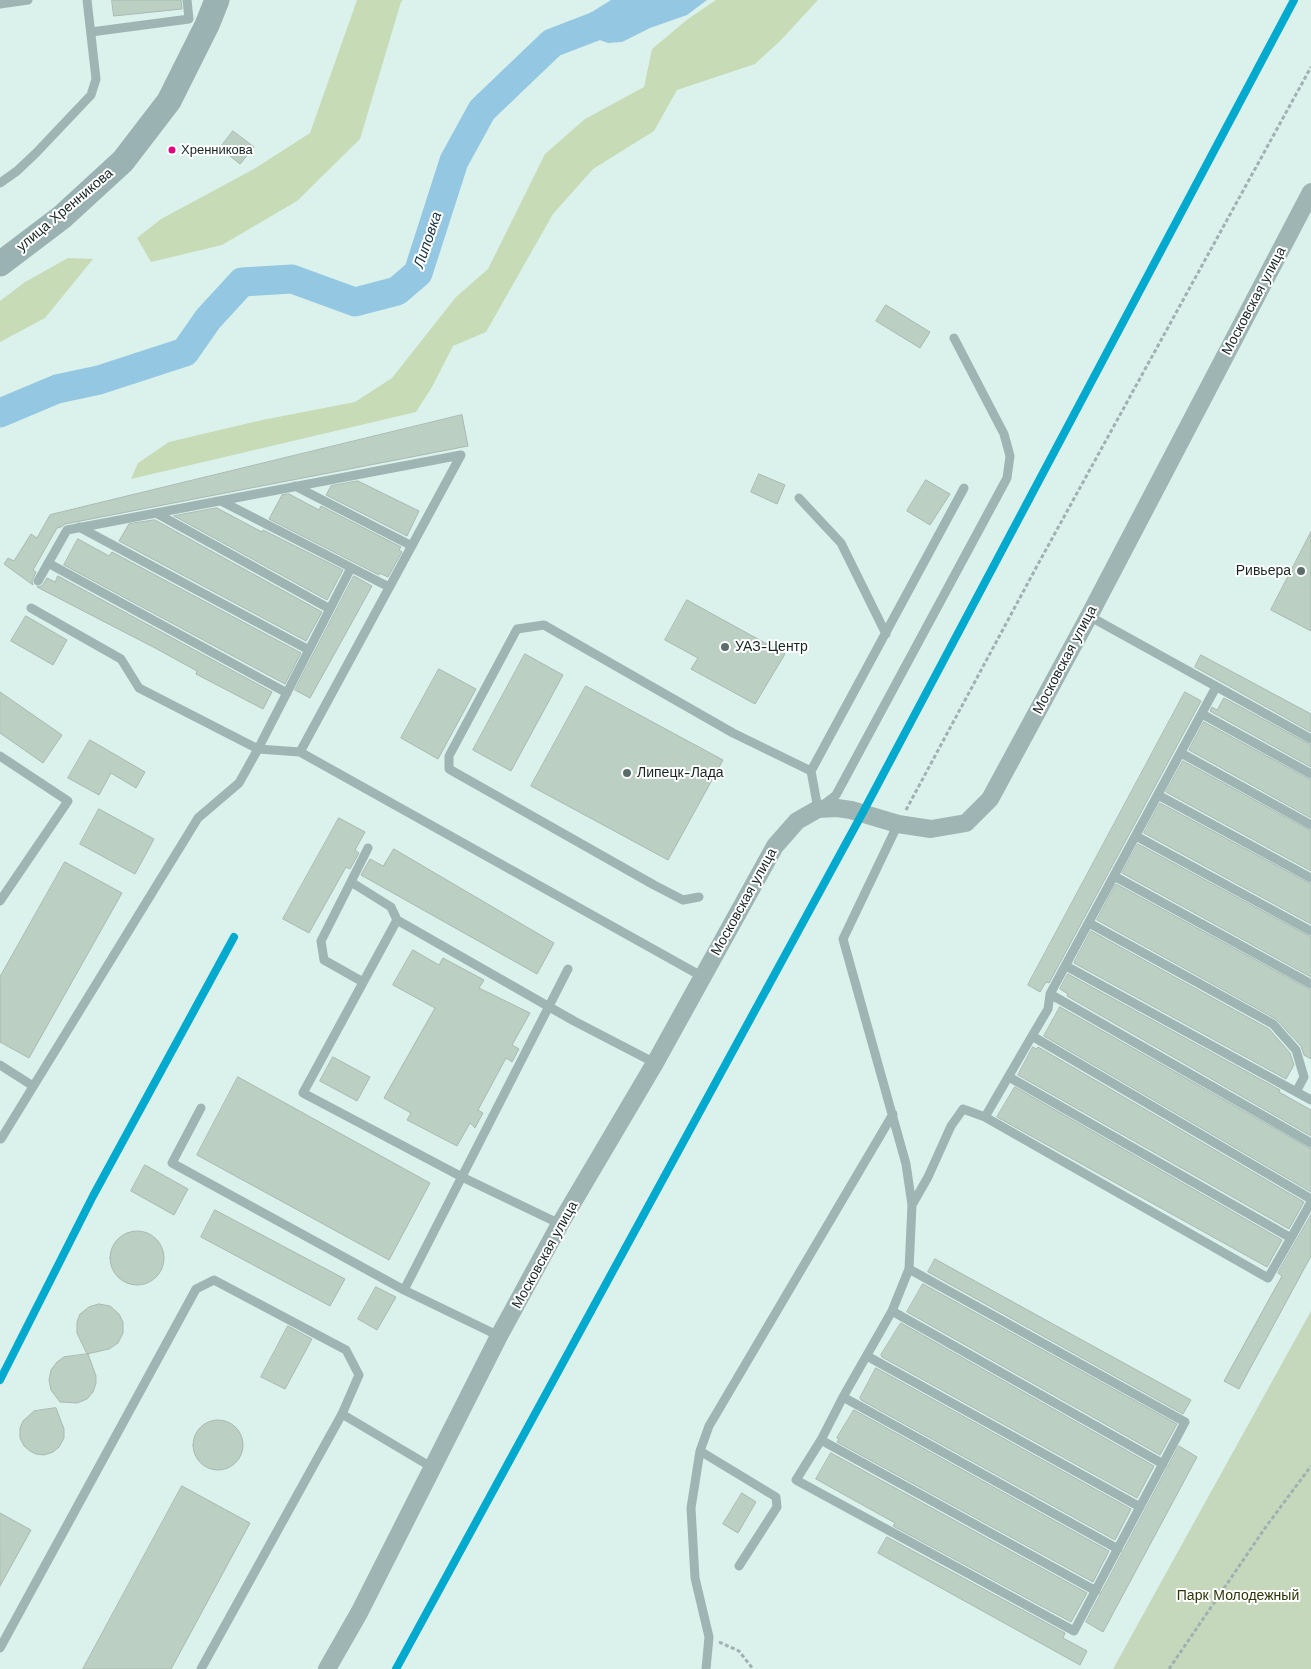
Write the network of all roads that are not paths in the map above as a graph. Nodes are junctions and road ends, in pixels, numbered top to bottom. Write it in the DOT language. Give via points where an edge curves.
graph roads {
  1 [pos="28,0"];
  2 [pos="87,0"];
  3 [pos="187,0"];
  4 [pos="217,0"];
  5 [pos="0,4"];
  6 [pos="198,22"];
  7 [pos="91,32"];
  8 [pos="0,183"];
  9 [pos="1311,192"];
  10 [pos="0,264"];
  11 [pos="954,338"];
  12 [pos="295,486"];
  13 [pos="964,488"];
  14 [pos="799,498"];
  15 [pos="221,501"];
  16 [pos="156,513"];
  17 [pos="79,528"];
  18 [pos="412,546"];
  19 [pos="48,563"];
  20 [pos="351,568"];
  21 [pos="38,581"];
  22 [pos="389,587"];
  23 [pos="31,608"];
  24 [pos="330,609"];
  25 [pos="1089,616"];
  26 [pos="886,634"];
  27 [pos="309,650"];
  28 [pos="1216,687"];
  29 [pos="286,693"];
  30 [pos="1202,714"];
  31 [pos="1311,739"];
  32 [pos="258,748"];
  33 [pos="300,752"];
  34 [pos="1181,753"];
  35 [pos="0,756"];
  36 [pos="811,771"];
  37 [pos="1311,774"];
  38 [pos="1158,795"];
  39 [pos="818,809"];
  40 [pos="898,824"];
  41 [pos="1311,826"];
  42 [pos="1136,836"];
  43 [pos="368,848"];
  44 [pos="1114,876"];
  45 [pos="1311,878"];
  46 [pos="352,882"];
  47 [pos="699,897"];
  48 [pos="0,901"];
  49 [pos="397,920"];
  50 [pos="1089,923"];
  51 [pos="1311,931"];
  52 [pos="1066,966"];
  53 [pos="568,969"];
  54 [pos="703,977"];
  55 [pos="363,982"];
  56 [pos="1311,984"];
  57 [pos="1050,994"];
  58 [pos="550,1007"];
  59 [pos="1032,1036"];
  60 [pos="655,1063"];
  61 [pos="0,1066"];
  62 [pos="1009,1077"];
  63 [pos="34,1086"];
  64 [pos="1296,1092"];
  65 [pos="1311,1100"];
  66 [pos="200,1108"];
  67 [pos="893,1114"];
  68 [pos="986,1117"];
  69 [pos="1,1139"];
  70 [pos="1311,1143"];
  71 [pos="462,1177"];
  72 [pos="1311,1201"];
  73 [pos="912,1204"];
  74 [pos="560,1224"];
  75 [pos="1291,1238"];
  76 [pos="910,1269"];
  77 [pos="404,1290"];
  78 [pos="892,1311"];
  79 [pos="499,1336"];
  80 [pos="866,1356"];
  81 [pos="843,1397"];
  82 [pos="342,1414"];
  83 [pos="821,1440"];
  84 [pos="700,1451"];
  85 [pos="1163,1464"];
  86 [pos="432,1468"];
  87 [pos="1140,1507"];
  88 [pos="1118,1549"];
  89 [pos="739,1566"];
  90 [pos="1096,1591"];
  91 [pos="0,1648"];
  92 [pos="201,1669"];
  93 [pos="327,1669"];
  94 [pos="706,1669"];
  1 -- 5 [label="lane"];
  2 -- 7 [label="lane"];
  3 -- 6 [label="lane"];
  4 -- 6 [label="street, улица Хренникова"];
  6 -- 7 [label="lane"];
  6 -- 10 [label="street, улица Хренникова" via="170,101 123,161 62,217"];
  7 -- 8 [label="lane" via="96,78 90,95 17,172"];
  9 -- 25 [label="street, Московская улица"];
  11 -- 39 [label="lane" via="1004,434 1010,456 1007,478 836,795"];
  12 -- 15 [label="lane"];
  12 -- 18 [label="lane"];
  12 -- 18 [label="lane" via="460,455"];
  13 -- 26 [label="lane"];
  14 -- 26 [label="lane" via="842,543"];
  15 -- 16 [label="lane"];
  15 -- 20 [label="lane"];
  16 -- 17 [label="lane"];
  16 -- 24 [label="lane"];
  17 -- 19 [label="lane" via="67,530"];
  17 -- 27 [label="lane"];
  18 -- 22 [label="lane"];
  19 -- 21 [label="lane"];
  19 -- 29 [label="lane"];
  20 -- 22 [label="lane"];
  20 -- 24 [label="lane"];
  22 -- 33 [label="lane"];
  23 -- 32 [label="lane" via="121,659 139,688"];
  24 -- 27 [label="lane"];
  25 -- 28 [label="lane"];
  25 -- 40 [label="street, Московская улица" via="990,799 966,823 931,829"];
  26 -- 36 [label="lane"];
  27 -- 29 [label="lane"];
  28 -- 30 [label="lane"];
  28 -- 31 [label="lane"];
  29 -- 32 [label="lane"];
  30 -- 34 [label="lane"];
  30 -- 37 [label="lane"];
  32 -- 33 [label="lane"];
  32 -- 63 [label="lane" via="238,783 198,818"];
  33 -- 54 [label="lane"];
  34 -- 38 [label="lane"];
  34 -- 41 [label="lane"];
  35 -- 48 [label="lane" via="68,801"];
  36 -- 39 [label="lane"];
  36 -- 47 [label="lane" via="732,733 544,625 516,629 449,756 449,769 683,900"];
  38 -- 42 [label="lane"];
  38 -- 45 [label="lane"];
  39 -- 40 [label="street, Московская улица" via="851,810"];
  39 -- 54 [label="street, Московская улица" via="797,821 775,846"];
  40 -- 67 [label="lane" via="843,938"];
  42 -- 44 [label="lane"];
  42 -- 51 [label="lane"];
  43 -- 46 [label="lane"];
  44 -- 50 [label="lane"];
  44 -- 56 [label="lane"];
  46 -- 49 [label="lane" via="391,907"];
  46 -- 55 [label="lane" via="321,941 324,960"];
  49 -- 55 [label="lane"];
  49 -- 58 [label="lane"];
  50 -- 52 [label="lane"];
  50 -- 64 [label="lane" via="1273,1024 1296,1050 1304,1077"];
  52 -- 57 [label="lane"];
  52 -- 64 [label="lane"];
  53 -- 58 [label="lane"];
  54 -- 60 [label="street, Московская улица"];
  55 -- 71 [label="lane" via="303,1092"];
  57 -- 59 [label="lane" via="1048,1009"];
  57 -- 70 [label="lane"];
  58 -- 60 [label="lane"];
  58 -- 71 [label="lane"];
  59 -- 62 [label="lane"];
  59 -- 72 [label="lane"];
  60 -- 74 [label="street, Московская улица"];
  61 -- 63 [label="lane"];
  62 -- 68 [label="lane"];
  62 -- 75 [label="lane"];
  63 -- 69 [label="lane"];
  64 -- 65 [label="lane"];
  66 -- 77 [label="lane" via="172,1163"];
  67 -- 73 [label="lane"];
  67 -- 84 [label="lane" via="709,1426"];
  68 -- 73 [label="lane" via="963,1109 951,1126"];
  68 -- 75 [label="lane" via="1268,1278"];
  71 -- 74 [label="lane"];
  71 -- 77 [label="lane"];
  72 -- 75 [label="lane"];
  73 -- 76 [label="lane"];
  74 -- 79 [label="street, Московская улица"];
  76 -- 78 [label="lane"];
  76 -- 85 [label="lane" via="1185,1422"];
  77 -- 79 [label="lane"];
  78 -- 80 [label="lane"];
  78 -- 85 [label="lane"];
  79 -- 86 [label="street, Московская улица"];
  80 -- 81 [label="lane"];
  80 -- 87 [label="lane"];
  81 -- 83 [label="lane"];
  81 -- 88 [label="lane"];
  82 -- 86 [label="lane"];
  82 -- 91 [label="lane" via="359,1375 346,1350 214,1280 196,1289"];
  82 -- 92 [label="lane"];
  83 -- 90 [label="lane"];
  83 -- 90 [label="lane" via="796,1480 1074,1631"];
  84 -- 89 [label="lane" via="776,1497 777,1507"];
  84 -- 94 [label="lane" via="691,1508 695,1578 709,1637"];
  85 -- 87 [label="lane"];
  86 -- 93 [label="street, Московская улица"];
  87 -- 88 [label="lane"];
  88 -- 90 [label="lane"];
}
